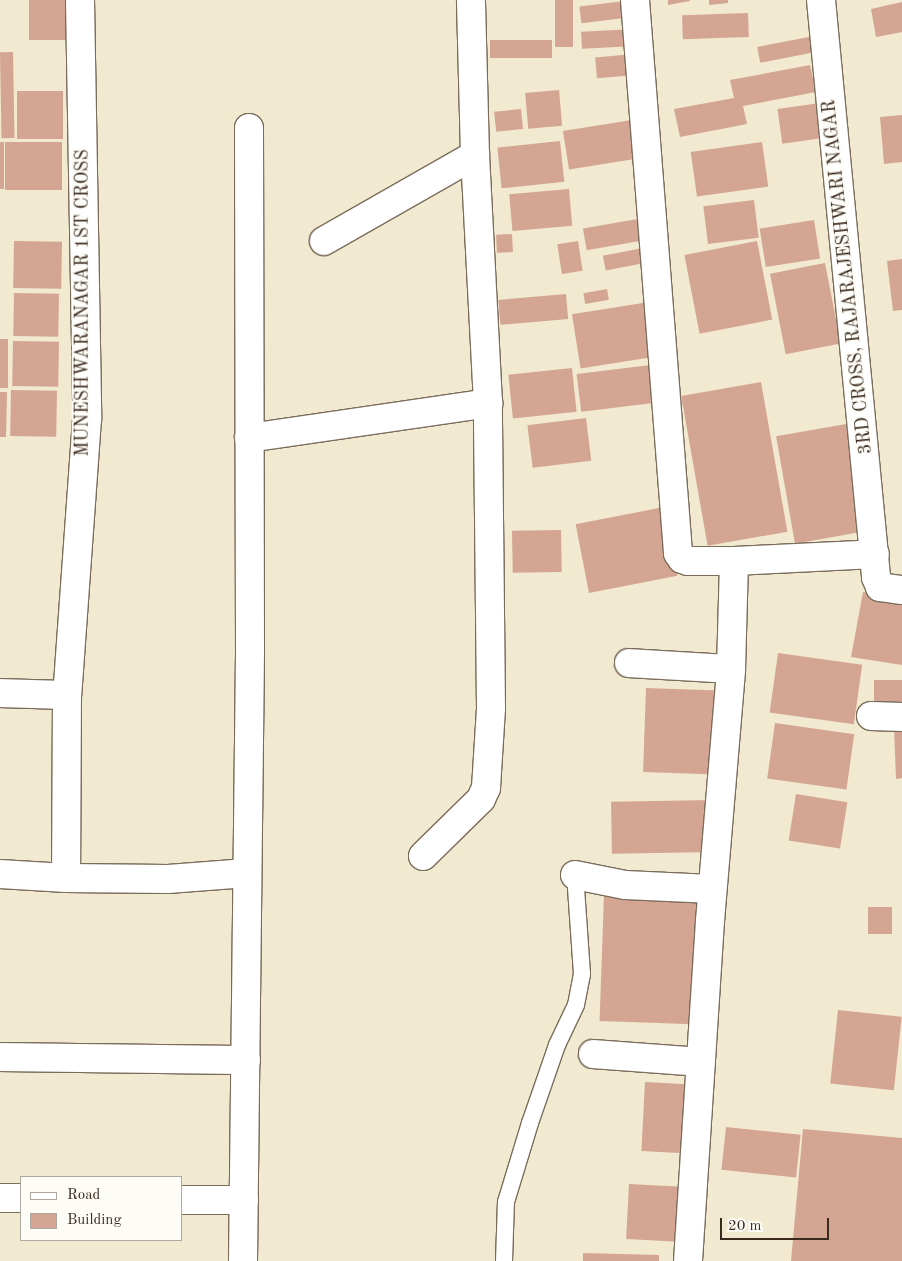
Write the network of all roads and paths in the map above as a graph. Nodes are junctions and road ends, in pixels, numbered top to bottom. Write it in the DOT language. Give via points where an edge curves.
graph roads {
  1 [pos="80,0"];
  2 [pos="471,0"];
  3 [pos="635,0"];
  4 [pos="821,0"];
  5 [pos="250,128"];
  6 [pos="475,155"];
  7 [pos="324,241"];
  8 [pos="488,403"];
  9 [pos="249,438"];
  10 [pos="875,554"];
  11 [pos="734,561"];
  12 [pos="902,590"];
  13 [pos="629,663"];
  14 [pos="731,668"];
  15 [pos="0,694"];
  16 [pos="67,695"];
  17 [pos="871,716"];
  18 [pos="902,717"];
  19 [pos="423,856"];
  20 [pos="247,873"];
  21 [pos="0,874"];
  22 [pos="575,875"];
  23 [pos="66,878"];
  24 [pos="712,889"];
  25 [pos="593,1054"];
  26 [pos="0,1058"];
  27 [pos="246,1060"];
  28 [pos="700,1062"];
  29 [pos="0,1198"];
  30 [pos="20,1198"];
  31 [pos="182,1200"];
  32 [pos="244,1200"];
  33 [pos="243,1261"];
  34 [pos="504,1261"];
  35 [pos="688,1261"];
  1 -- 16 [label="street, MUNESHWARANAGAR 1ST CROSS" via="87,419"];
  2 -- 6 [label="street"];
  3 -- 11 [label="street" via="678,553 682,559 688,560"];
  4 -- 10 [label="street, 3RD CROSS, RAJARAJESHWARI NAGAR"];
  5 -- 9 [label="street"];
  6 -- 7 [label="street"];
  6 -- 8 [label="street"];
  8 -- 9 [label="street"];
  8 -- 19 [label="street" via="491,708 486,788 481,800"];
  9 -- 20 [label="street"];
  10 -- 11 [label="street"];
  10 -- 12 [label="street, 3RD CROSS, RAJARAJESHWARI NAGAR" via="880,587"];
  11 -- 14 [label="street"];
  13 -- 14 [label="street"];
  14 -- 24 [label="street"];
  15 -- 16 [label="street"];
  16 -- 23 [label="street, MUNESHWARANAGAR 1ST CROSS"];
  17 -- 18 [label="street"];
  20 -- 23 [label="street" via="168,878"];
  20 -- 27 [label="street"];
  21 -- 23 [label="street"];
  22 -- 24 [label="street" via="625,885"];
  22 -- 34 [label="lane" via="582,974 576,1005 533,1114 506,1202"];
  24 -- 28 [label="street"];
  25 -- 28 [label="street"];
  26 -- 27 [label="street"];
  27 -- 32 [label="street"];
  28 -- 35 [label="street"];
  29 -- 30 [label="street"];
  31 -- 32 [label="street"];
  32 -- 33 [label="street"];
}
